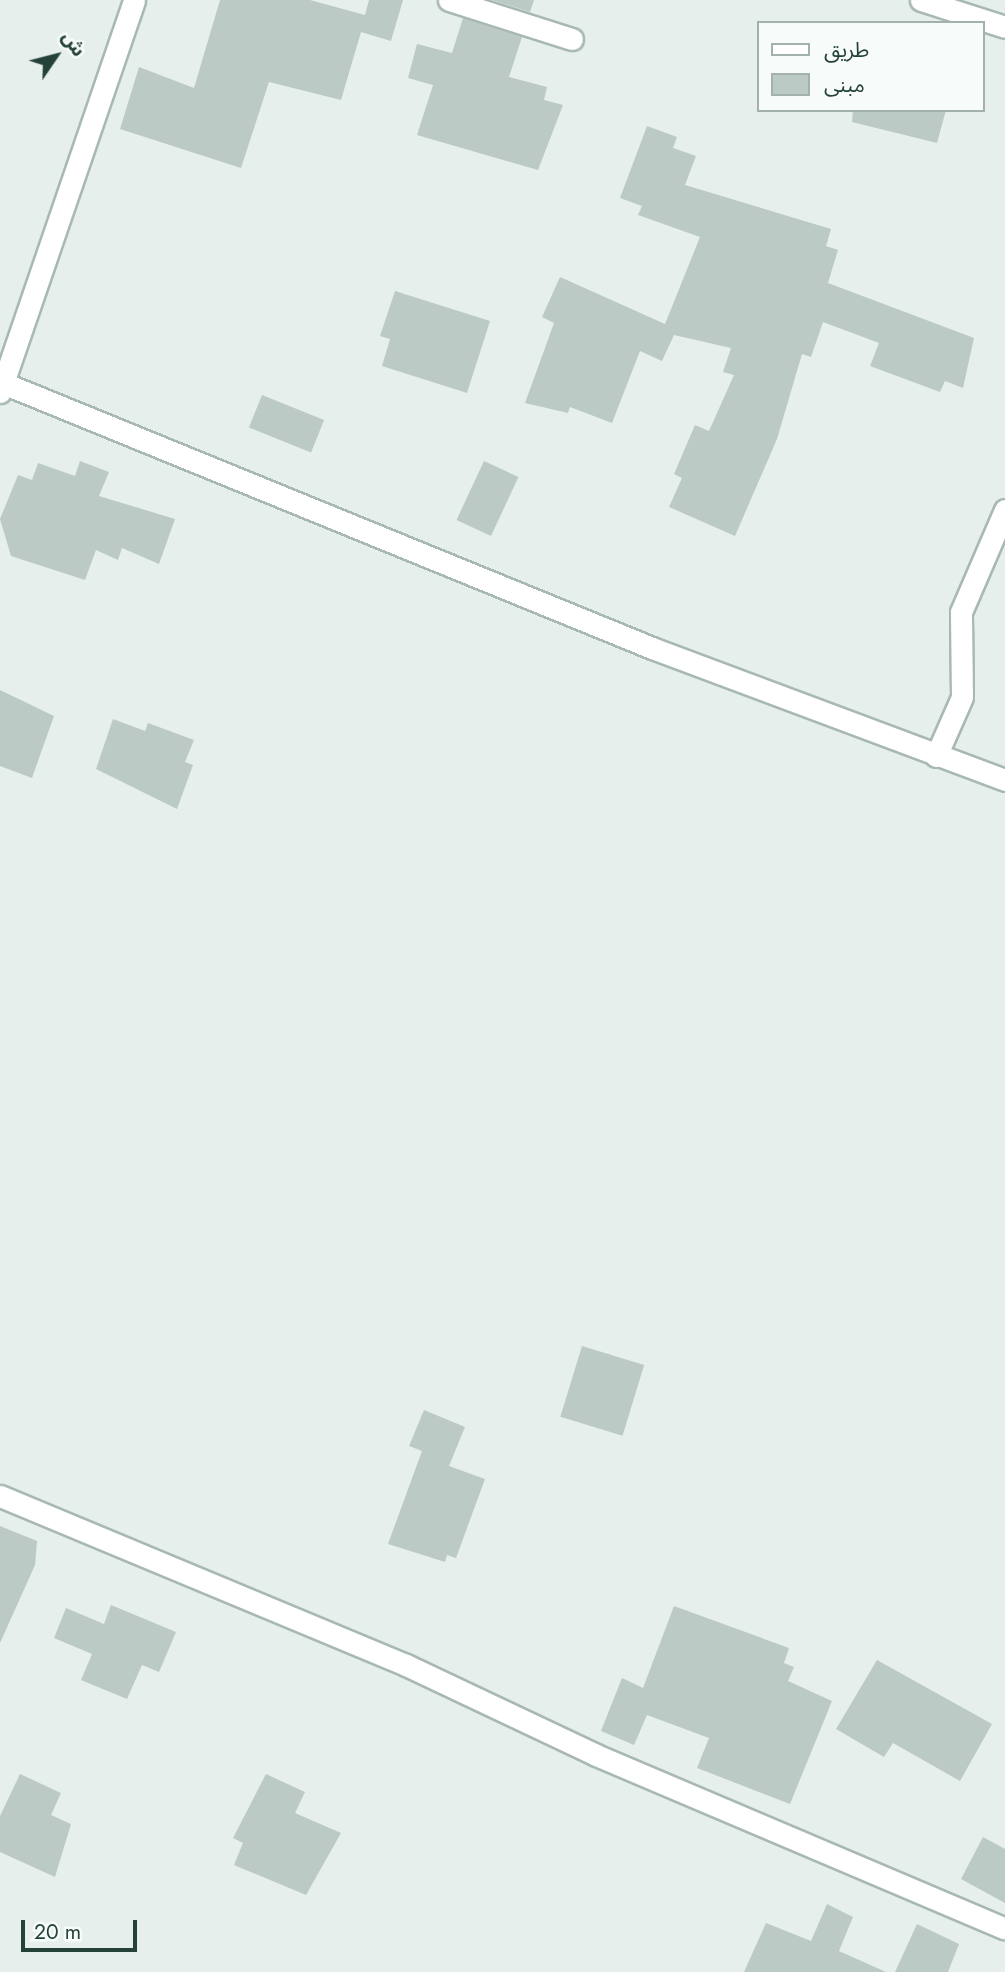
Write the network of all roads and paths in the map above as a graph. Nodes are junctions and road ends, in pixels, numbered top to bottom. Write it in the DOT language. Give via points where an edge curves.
graph roads {
  1 [pos="134,0"];
  2 [pos="449,0"];
  3 [pos="921,0"];
  4 [pos="1005,27"];
  5 [pos="572,39"];
  6 [pos="1,388"];
  7 [pos="1005,510"];
  8 [pos="936,756"];
  9 [pos="1005,780"];
  10 [pos="0,1496"];
  11 [pos="1005,1928"];
  1 -- 6 [label="street"];
  2 -- 5 [label="street"];
  3 -- 4 [label="street"];
  6 -- 8 [label="street"];
  7 -- 8 [label="street" via="961,612 962,697"];
  8 -- 9 [label="street"];
  10 -- 11 [label="street" via="405,1665 596,1755"];
}
